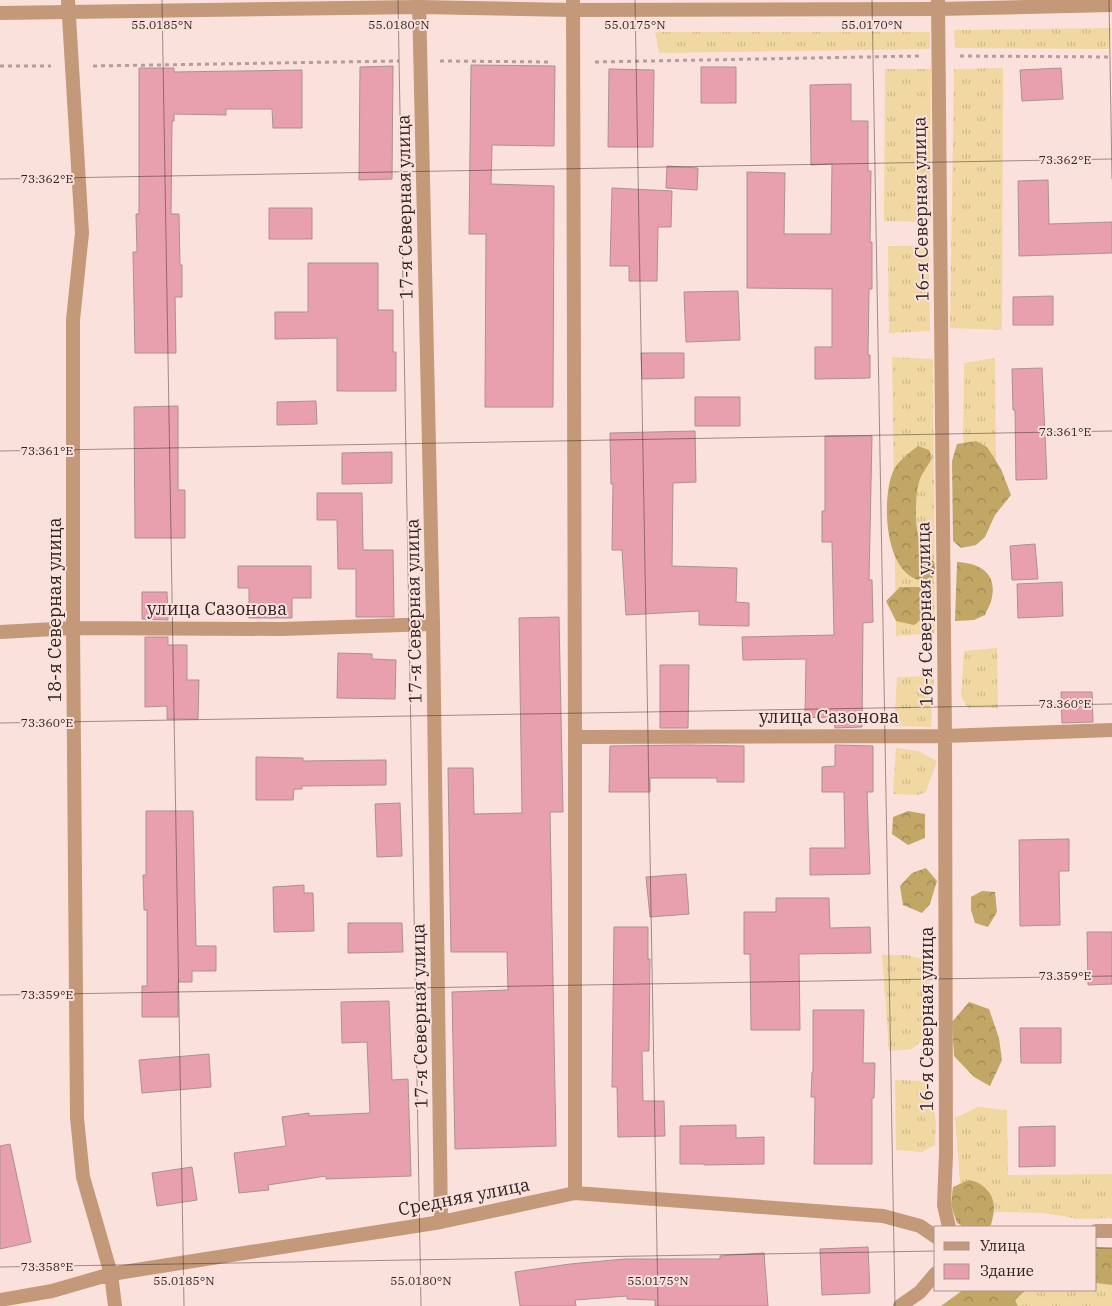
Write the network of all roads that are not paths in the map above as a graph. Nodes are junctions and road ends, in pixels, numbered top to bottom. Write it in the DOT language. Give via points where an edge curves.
graph roads {
  1 [pos="419,4"];
  2 [pos="938,4"];
  3 [pos="572,5"];
  4 [pos="1112,5"];
  5 [pos="68,7"];
  6 [pos="0,13"];
  7 [pos="434,624"];
  8 [pos="73,628"];
  9 [pos="0,632"];
  10 [pos="1112,730"];
  11 [pos="945,736"];
  12 [pos="575,737"];
  13 [pos="575,1193"];
  14 [pos="441,1222"];
  15 [pos="949,1226"];
  16 [pos="1097,1231"];
  17 [pos="1112,1231"];
  18 [pos="934,1236"];
  19 [pos="111,1274"];
  20 [pos="934,1275"];
  21 [pos="0,1300"];
  22 [pos="115,1306"];
  23 [pos="900,1306"];
  1 -- 3 [label="street"];
  1 -- 5 [label="street"];
  1 -- 7 [label="street, 17-я Северная улица"];
  2 -- 3 [label="street"];
  2 -- 4 [label="street"];
  2 -- 11 [label="street, 16-я Северная улица"];
  3 -- 12 [label="street"];
  5 -- 6 [label="street"];
  5 -- 8 [label="street, 18-я Северная улица" via="82,233 73,320"];
  7 -- 8 [label="street, улица Сазонова"];
  7 -- 14 [label="street, 17-я Северная улица"];
  8 -- 9 [label="street, улица Сазонова"];
  8 -- 19 [label="street, 18-я Северная улица" via="77,1118 83,1177"];
  10 -- 11 [label="street, улица Сазонова"];
  11 -- 12 [label="street, улица Сазонова"];
  11 -- 15 [label="street, 16-я Северная улица" via="944,1205"];
  12 -- 13 [label="street"];
  13 -- 14 [label="street, Средняя улица"];
  13 -- 18 [label="street, Средняя улица" via="883,1216 920,1226"];
  14 -- 19 [label="street, Средняя улица"];
  16 -- 17 [label="street"];
  19 -- 21 [label="street, Средняя улица" via="52,1291"];
  19 -- 22 [label="street, 18-я Северная улица"];
  20 -- 23 [label="street" via="920,1292"];
}
